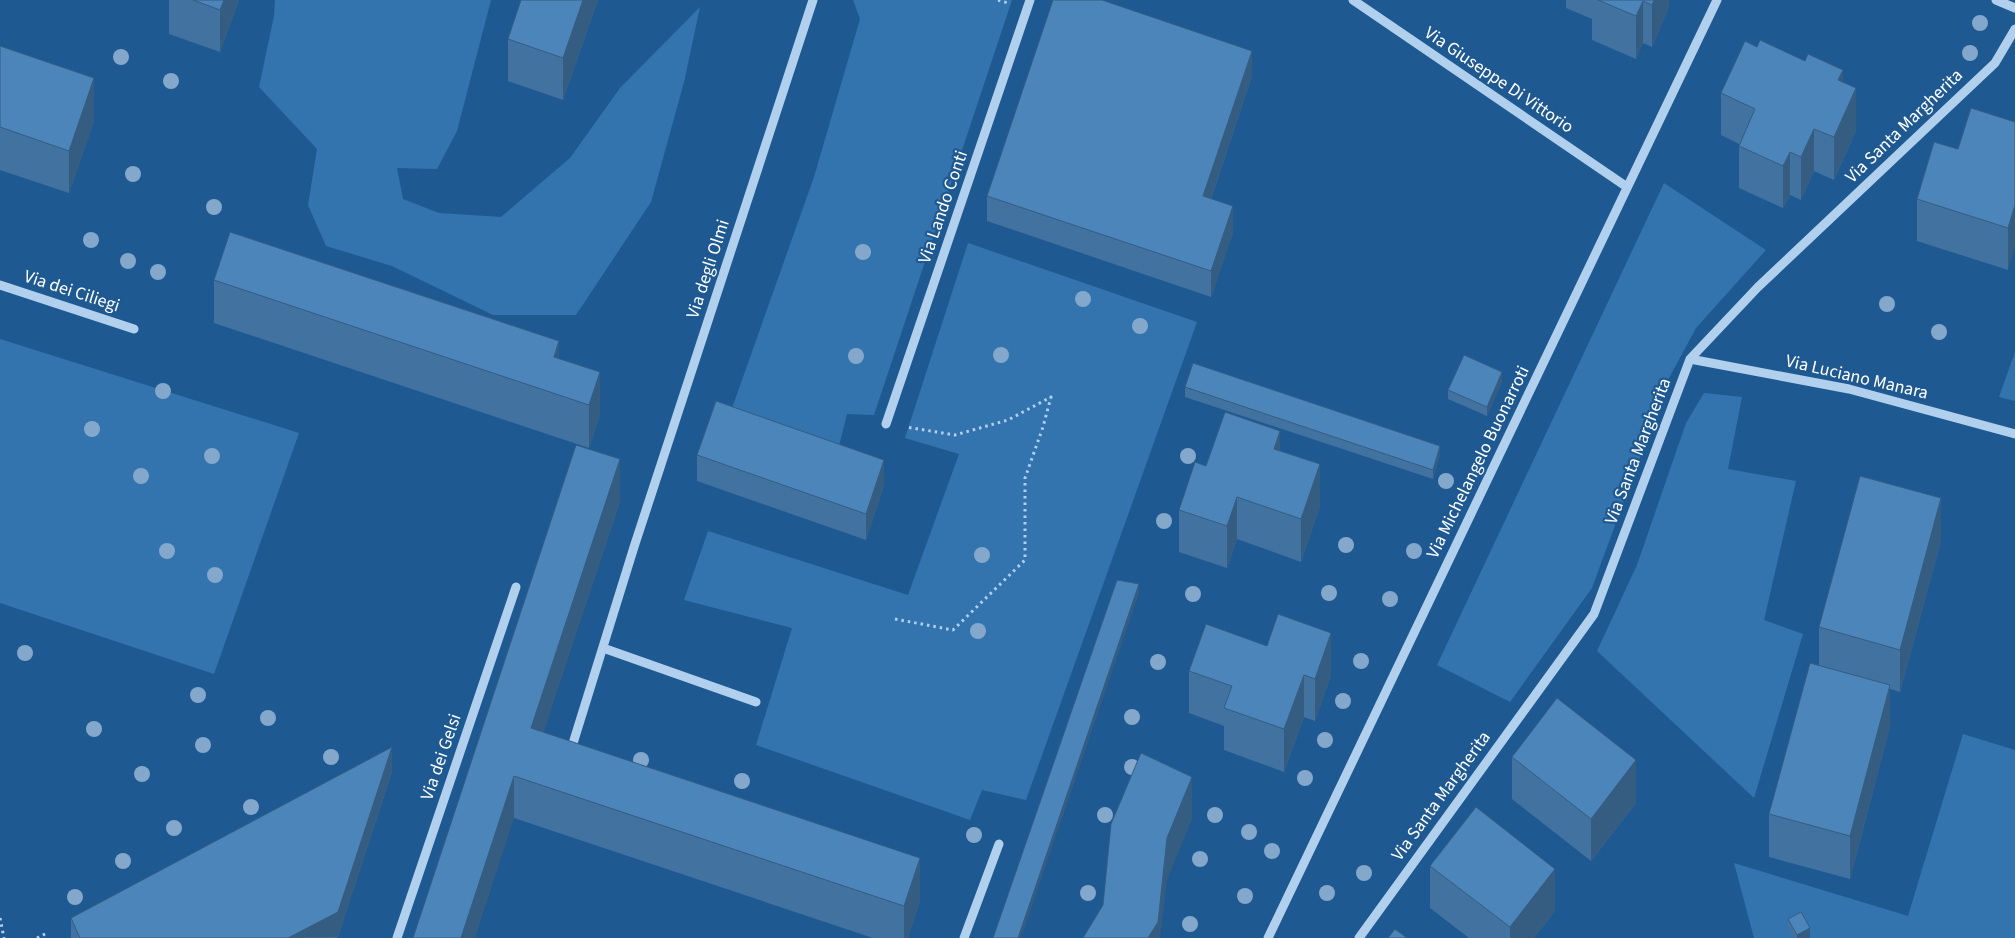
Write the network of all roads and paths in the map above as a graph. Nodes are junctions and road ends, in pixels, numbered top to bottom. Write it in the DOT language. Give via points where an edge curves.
graph roads {
  1 [pos="813,0"];
  2 [pos="1030,0"];
  3 [pos="1353,0"];
  4 [pos="1717,0"];
  5 [pos="1996,0"];
  6 [pos="2015,8"];
  7 [pos="2015,29"];
  8 [pos="1627,187"];
  9 [pos="0,285"];
  10 [pos="134,329"];
  11 [pos="1690,359"];
  12 [pos="886,424"];
  13 [pos="2015,434"];
  14 [pos="516,587"];
  15 [pos="895,619"];
  16 [pos="603,648"];
  17 [pos="756,702"];
  18 [pos="570,754"];
  19 [pos="999,844"];
  20 [pos="0,918"];
  21 [pos="47,933"];
  22 [pos="4,938"];
  23 [pos="37,938"];
  24 [pos="397,938"];
  25 [pos="964,938"];
  26 [pos="1268,938"];
  27 [pos="1359,938"];
  1 -- 16 [label="street, Via degli Olmi"];
  2 -- 12 [label="street, Via Lando Conti"];
  3 -- 8 [label="street, Via Giuseppe Di Vittorio"];
  4 -- 8 [label="street, Via Michelangelo Buonarroti"];
  5 -- 6 [label="street"];
  7 -- 11 [label="street, Via Santa Margherita" via="1995,63 1758,288"];
  8 -- 26 [label="street, Via Michelangelo Buonarroti"];
  9 -- 10 [label="street, Via dei Ciliegi"];
  11 -- 13 [label="street, Via Luciano Manara" via="1849,388"];
  11 -- 27 [label="street, Via Santa Margherita" via="1594,614"];
  12 -- 15 [label="path" via="955,435 1008,420 1050,397 1025,478 1025,560 953,630"];
  14 -- 24 [label="street, Via dei Gelsi"];
  16 -- 17 [label="street"];
  16 -- 18 [label="street, Via degli Olmi"];
  19 -- 25 [label="street"];
  20 -- 22 [label="path"];
  21 -- 23 [label="path"];
}
